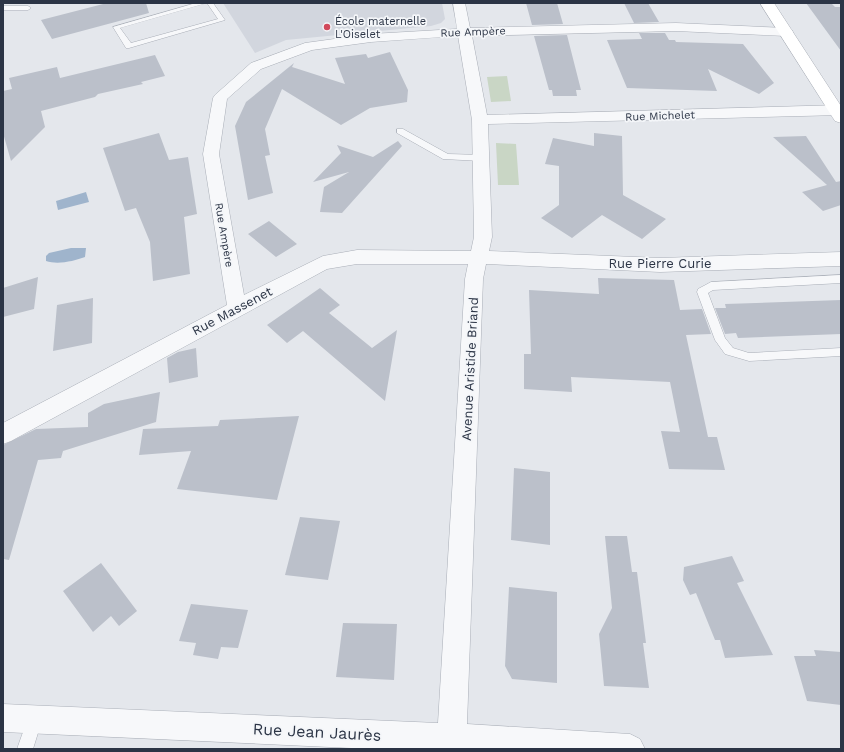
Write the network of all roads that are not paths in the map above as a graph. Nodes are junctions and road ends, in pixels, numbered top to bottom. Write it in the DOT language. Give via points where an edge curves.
graph roads {
  1 [pos="204,3"];
  2 [pos="210,3"];
  3 [pos="459,3"];
  4 [pos="768,3"];
  5 [pos="3,8"];
  6 [pos="28,8"];
  7 [pos="465,32"];
  8 [pos="786,32"];
  9 [pos="839,113"];
  10 [pos="480,120"];
  11 [pos="400,131"];
  12 [pos="482,158"];
  13 [pos="480,258"];
  14 [pos="841,259"];
  15 [pos="841,280"];
  16 [pos="237,308"];
  17 [pos="841,352"];
  18 [pos="3,434"];
  19 [pos="3,718"];
  20 [pos="34,719"];
  21 [pos="452,738"];
  22 [pos="397,742"];
  23 [pos="25,749"];
  24 [pos="630,749"];
  1 -- 2 [label="lane" via="116,26 129,46 222,20"];
  3 -- 7 [label="street, Avenue Aristide Briand"];
  4 -- 8 [label="main road"];
  5 -- 6 [label="lane"];
  7 -- 8 [label="street, Rue Ampère" via="676,27"];
  7 -- 10 [label="street, Avenue Aristide Briand"];
  7 -- 16 [label="street, Rue Ampère" via="371,38 310,46 256,66 220,98 211,154"];
  8 -- 9 [label="main road"];
  9 -- 10 [label="street, Rue Michelet"];
  10 -- 12 [label="street, Avenue Aristide Briand"];
  11 -- 12 [label="lane" via="446,157"];
  12 -- 13 [label="street, Avenue Aristide Briand" via="483,237"];
  13 -- 14 [label="street, Rue Pierre Curie" via="660,265"];
  13 -- 16 [label="street, Rue Massenet" via="357,257 323,263"];
  13 -- 21 [label="street, Avenue Aristide Briand" via="474,278"];
  15 -- 17 [label="lane" via="711,286 702,292 720,340 729,351 749,357"];
  16 -- 18 [label="street, Rue Massenet"];
  19 -- 20 [label="street, Rue Jean Jaurès"];
  20 -- 22 [label="street, Rue Jean Jaurès"];
  20 -- 23 [label="lane"];
  21 -- 22 [label="street, Rue Jean Jaurès"];
  21 -- 24 [label="street, Rue Jean Jaurès"];
}
